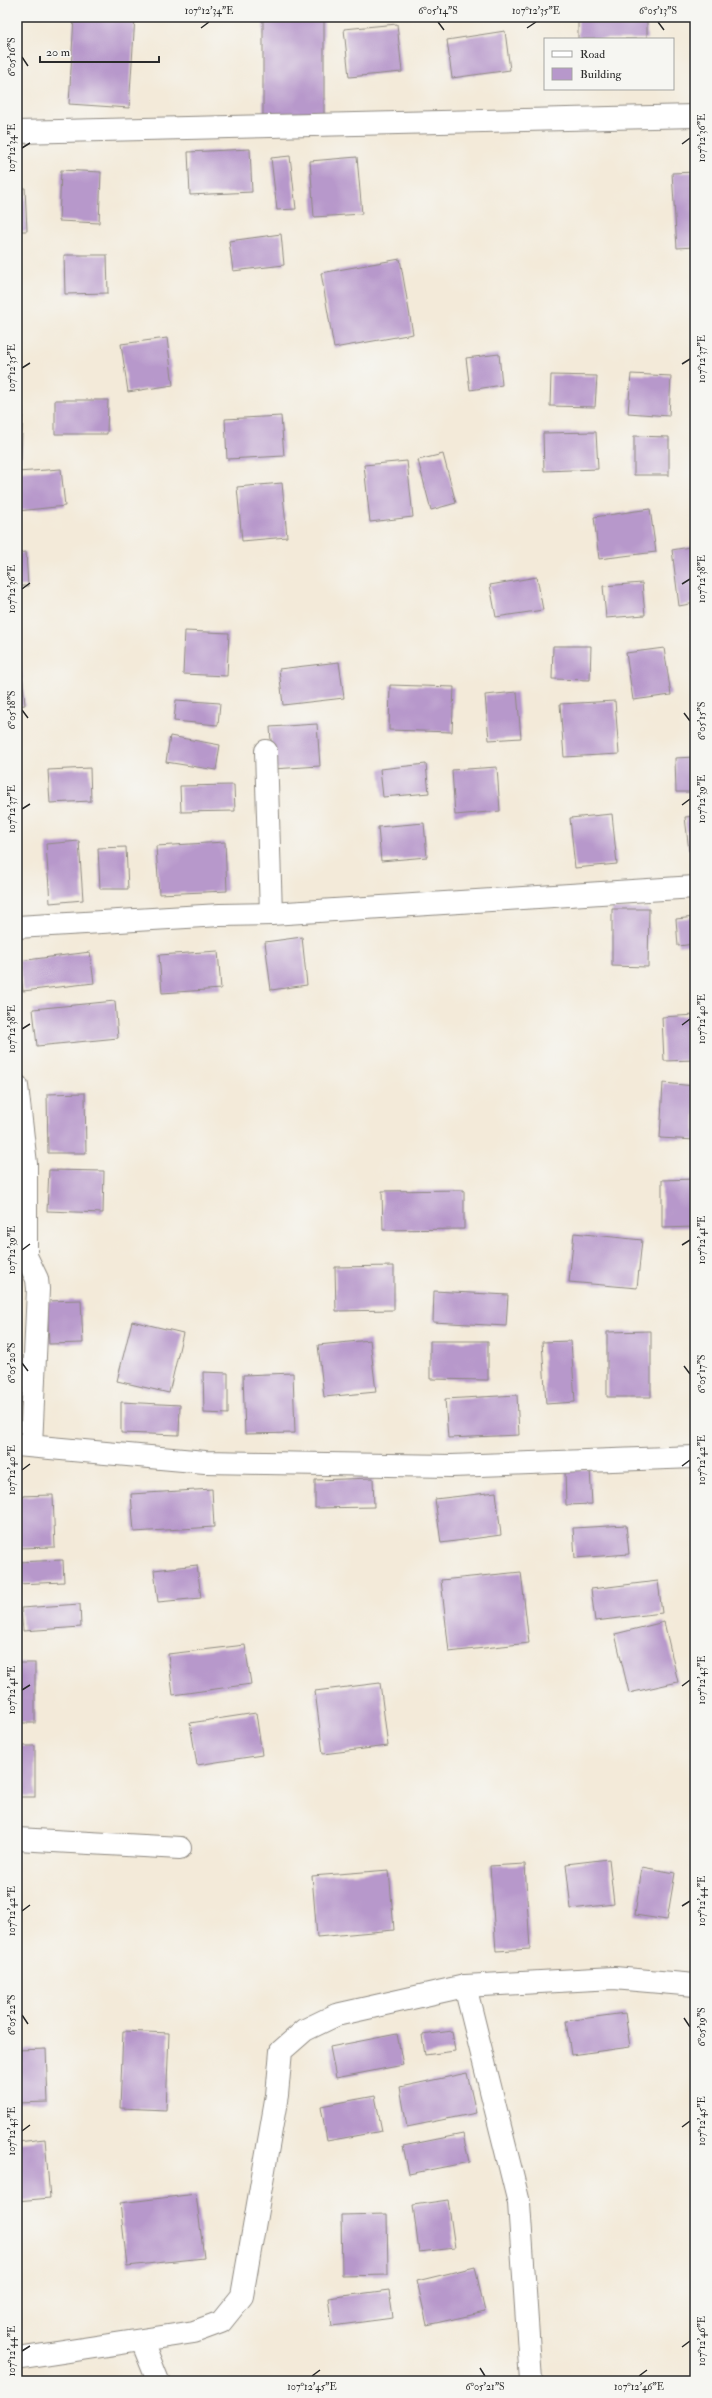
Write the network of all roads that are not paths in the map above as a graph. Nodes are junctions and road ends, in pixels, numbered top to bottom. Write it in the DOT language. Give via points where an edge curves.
graph roads {
  1 [pos="695,116"];
  2 [pos="17,132"];
  3 [pos="266,751"];
  4 [pos="695,887"];
  5 [pos="272,914"];
  6 [pos="17,927"];
  7 [pos="17,1086"];
  8 [pos="24,1445"];
  9 [pos="695,1457"];
  10 [pos="17,1839"];
  11 [pos="180,1848"];
  12 [pos="695,1985"];
  13 [pos="465,1986"];
  14 [pos="142,2341"];
  15 [pos="17,2359"];
  16 [pos="158,2381"];
  17 [pos="531,2381"];
  1 -- 2 [label="street"];
  3 -- 5 [label="street"];
  4 -- 5 [label="street"];
  5 -- 6 [label="street"];
  7 -- 8 [label="street" via="26,1164 26,1256 37,1279 38,1289"];
  8 -- 9 [label="street" via="204,1462 252,1463 451,1466"];
  10 -- 11 [label="street"];
  12 -- 13 [label="street" via="614,1978"];
  13 -- 14 [label="street" via="336,2015 305,2030 281,2051 277,2095 242,2296 221,2322 194,2332"];
  13 -- 17 [label="street" via="519,2202"];
  14 -- 15 [label="street"];
  14 -- 16 [label="street"];
}
